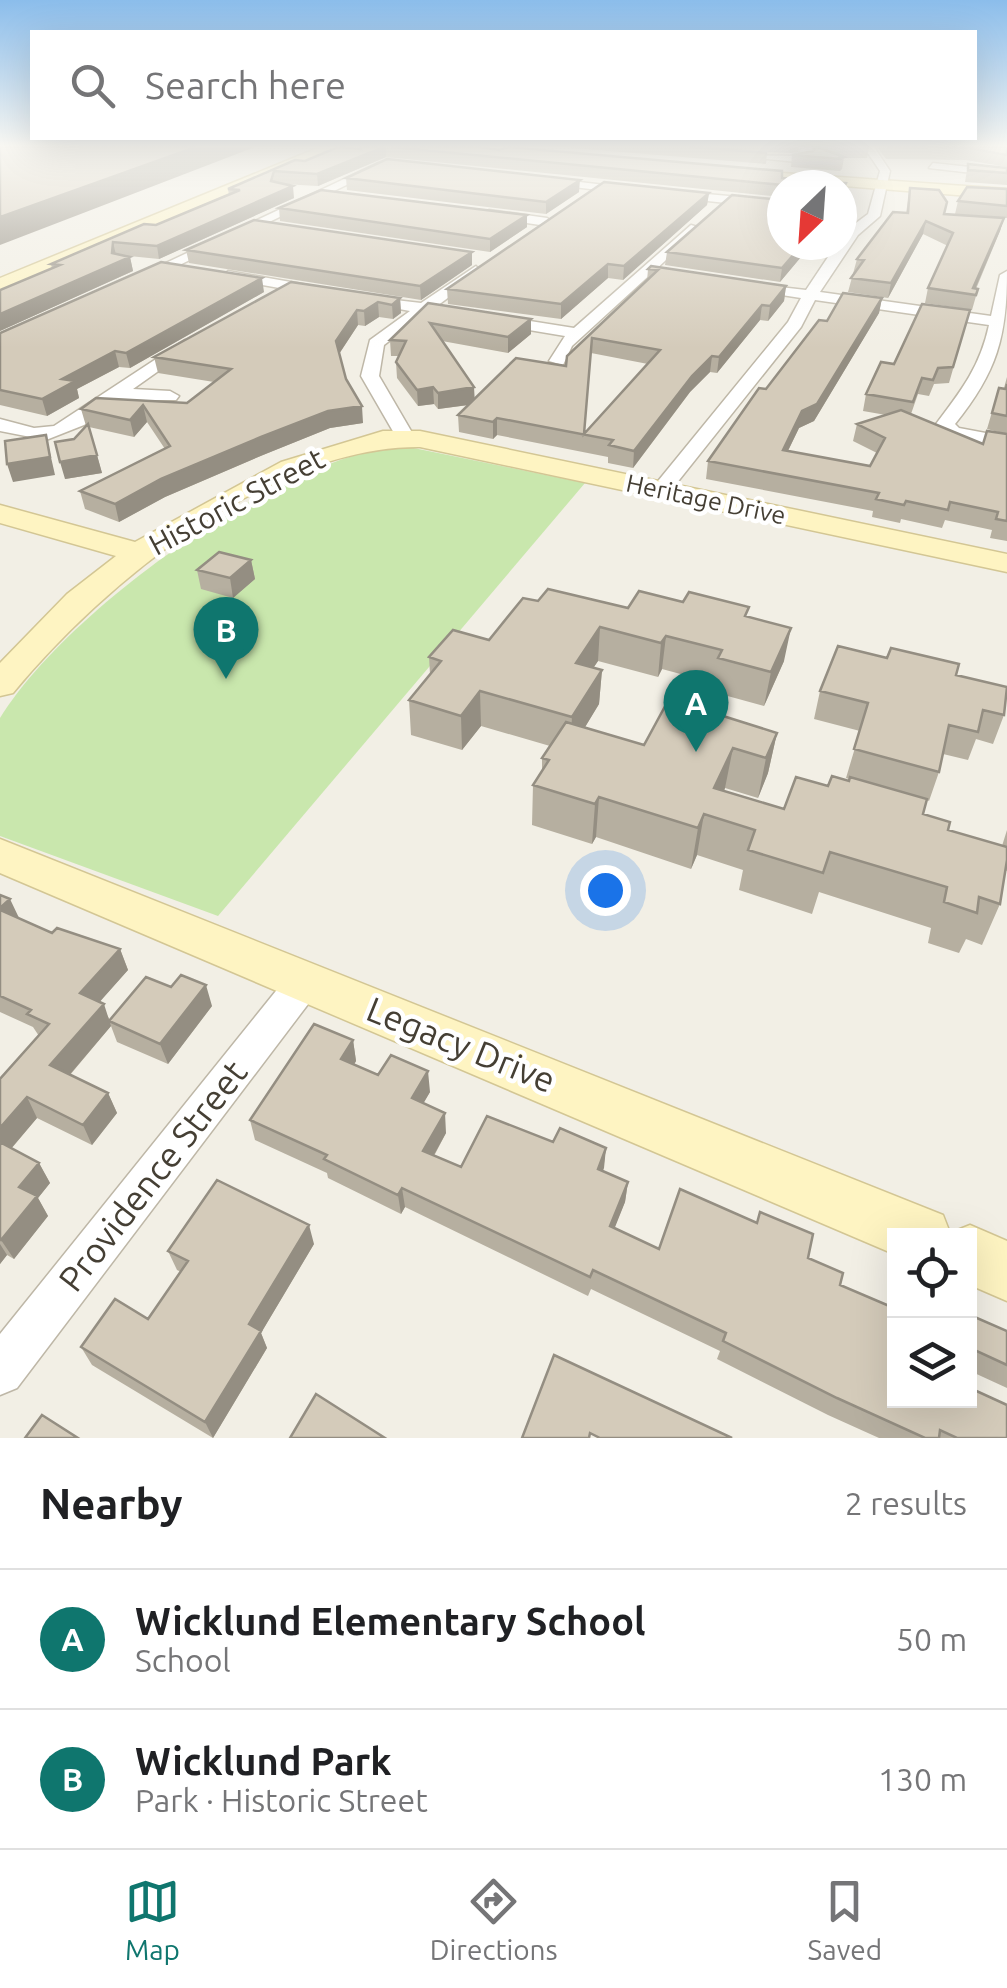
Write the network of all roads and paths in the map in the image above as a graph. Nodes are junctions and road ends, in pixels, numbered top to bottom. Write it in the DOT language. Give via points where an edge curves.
graph roads {
  1 [pos="149,214"];
  2 [pos="171,214"];
  3 [pos="277,214"];
  4 [pos="488,214"];
  5 [pos="558,214"];
  6 [pos="711,214"];
  7 [pos="874,214"];
  8 [pos="547,222"];
  9 [pos="254,225"];
  10 [pos="287,230"];
  11 [pos="518,241"];
  12 [pos="457,256"];
  13 [pos="138,262"];
  14 [pos="168,265"];
  15 [pos="200,271"];
  16 [pos="219,274"];
  17 [pos="0,275"];
  18 [pos="1007,275"];
  19 [pos="736,284"];
  20 [pos="0,285"];
  21 [pos="293,286"];
  22 [pos="118,289"];
  23 [pos="330,292"];
  24 [pos="811,295"];
  25 [pos="349,296"];
  26 [pos="269,300"];
  27 [pos="420,308"];
  28 [pos="997,322"];
  29 [pos="209,333"];
  30 [pos="577,333"];
  31 [pos="998,358"];
  32 [pos="557,361"];
  33 [pos="110,394"];
  34 [pos="170,396"];
  35 [pos="0,426"];
  36 [pos="405,436"];
  37 [pos="1007,443"];
  38 [pos="661,490"];
  39 [pos="0,514"];
  40 [pos="0,531"];
  41 [pos="132,560"];
  42 [pos="1007,563"];
  43 [pos="0,685"];
  44 [pos="0,855"];
  45 [pos="305,981"];
  46 [pos="903,1228"];
  47 [pos="977,1258"];
  48 [pos="1007,1271"];
  49 [pos="0,1371"];
  1 -- 17 [label="street"];
  2 -- 20 [label="street"];
  3 -- 9 [label="street"];
  4 -- 8 [label="street"];
  5 -- 8 [label="street"];
  6 -- 30 [label="street" via="655,272"];
  7 -- 24 [label="street"];
  8 -- 11 [label="street"];
  9 -- 10 [label="street"];
  9 -- 14 [label="street"];
  12 -- 27 [label="street" via="490,260"];
  13 -- 14 [label="street"];
  14 -- 15 [label="street"];
  14 -- 22 [label="street"];
  16 -- 21 [label="street"];
  18 -- 28 [label="street"];
  19 -- 24 [label="street"];
  21 -- 23 [label="street"];
  21 -- 26 [label="street"];
  24 -- 28 [label="street"];
  24 -- 38 [label="street"];
  25 -- 27 [label="street"];
  27 -- 30 [label="street"];
  27 -- 36 [label="street" via="376,343 370,360 370,376"];
  28 -- 31 [label="street"];
  29 -- 33 [label="street"];
  30 -- 32 [label="street"];
  31 -- 37 [label="street" via="945,424 953,432"];
  33 -- 34 [label="street"];
  33 -- 35 [label="street" via="48,434"];
  36 -- 38 [label="street, Heritage Drive"];
  36 -- 41 [label="street, Historic Street" via="357,442 298,466 183,524"];
  38 -- 42 [label="street, Heritage Drive"];
  39 -- 41 [label="street"];
  40 -- 41 [label="street"];
  41 -- 43 [label="street, Historic Street" via="80,600"];
  44 -- 45 [label="street, Legacy Drive"];
  45 -- 46 [label="street, Legacy Drive"];
  45 -- 49 [label="street, Providence Street"];
  47 -- 48 [label="street"];
}
